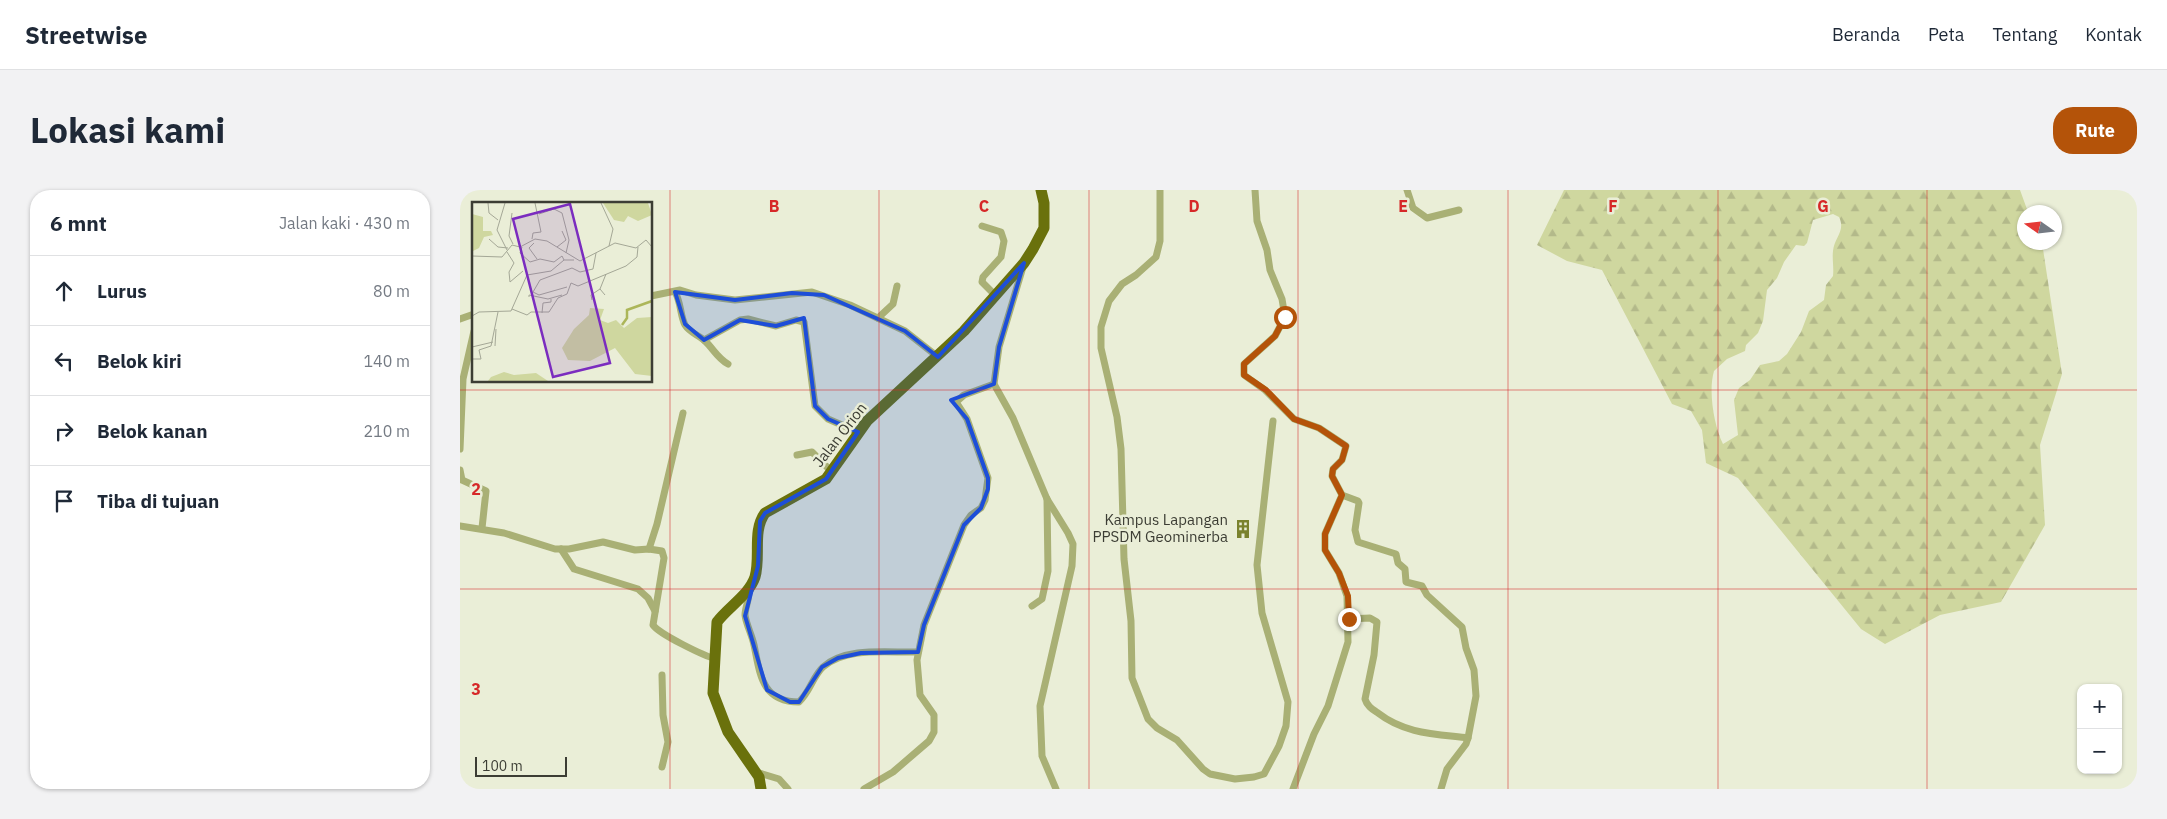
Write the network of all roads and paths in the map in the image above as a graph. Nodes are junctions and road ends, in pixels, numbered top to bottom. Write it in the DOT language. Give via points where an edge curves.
graph roads {
  1 [pos="1041,190"];
  2 [pos="1160,190"];
  3 [pos="1255,190"];
  4 [pos="1407,190"];
  5 [pos="1459,210"];
  6 [pos="982,226"];
  7 [pos="1024,263"];
  8 [pos="897,286"];
  9 [pos="674,292"];
  10 [pos="995,294"];
  11 [pos="652,296"];
  12 [pos="472,315"];
  13 [pos="878,318"];
  14 [pos="460,319"];
  15 [pos="472,340"];
  16 [pos="704,340"];
  17 [pos="938,357"];
  18 [pos="728,364"];
  19 [pos="994,384"];
  20 [pos="683,413"];
  21 [pos="1273,421"];
  22 [pos="858,432"];
  23 [pos="460,449"];
  24 [pos="797,455"];
  25 [pos="460,470"];
  26 [pos="831,472"];
  27 [pos="1342,495"];
  28 [pos="1046,498"];
  29 [pos="460,526"];
  30 [pos="482,528"];
  31 [pos="561,549"];
  32 [pos="649,549"];
  33 [pos="749,588"];
  34 [pos="1032,606"];
  35 [pos="655,611"];
  36 [pos="1349,619"];
  37 [pos="918,652"];
  38 [pos="716,660"];
  39 [pos="662,675"];
  40 [pos="1468,738"];
  41 [pos="662,767"];
  42 [pos="756,772"];
  43 [pos="761,789"];
  44 [pos="788,789"];
  45 [pos="864,789"];
  46 [pos="1056,789"];
  47 [pos="1293,789"];
  48 [pos="1441,789"];
  1 -- 7 [label="highway, Jalan Orion" via="1044,228"];
  2 -- 21 [label="street" via="1160,241 1156,258 1122,284 1109,301 1101,327 1101,348 1121,449 1132,678 1148,719 1157,728 1178,740 1210,774 1236,779 1264,774 1286,726 1288,702 1270,646 1257,585"];
  3 -- 27 [label="street" via="1257,221 1285,317 1275,336 1244,364 1244,375 1266,390 1294,419 1319,428 1346,446 1332,476"];
  4 -- 5 [label="street" via="1413,208 1427,218"];
  6 -- 10 [label="street" via="1003,235 1001,257 982,282"];
  7 -- 10 [label="highway, Jalan Orion"];
  7 -- 19 [label="street" via="999,347"];
  8 -- 13 [label="street" via="893,304"];
  9 -- 11 [label="street"];
  9 -- 13 [label="street" via="680,290 735,300 812,292"];
  9 -- 16 [label="street" via="689,331"];
  10 -- 17 [label="highway, Jalan Orion"];
  12 -- 14 [label="street"];
  13 -- 17 [label="street" via="904,331"];
  15 -- 23 [label="street" via="463,379"];
  16 -- 18 [label="street"];
  16 -- 22 [label="street" via="740,320 776,326 796,320 804,322 815,406 828,419"];
  17 -- 22 [label="highway, Jalan Orion"];
  19 -- 28 [label="street" via="1013,418"];
  19 -- 37 [label="street" via="964,395 956,402 963,410 977,444 988,478 988,489 981,508 964,525 924,625"];
  20 -- 32 [label="street"];
  22 -- 26 [label="highway, Jalan Orion"];
  24 -- 26 [label="street" via="812,452"];
  25 -- 30 [label="street" via="465,483 486,491"];
  26 -- 33 [label="highway, Jalan Orion" via="817,485 765,513 758,532 758,566"];
  27 -- 36 [label="street" via="1325,534 1325,550 1348,596"];
  27 -- 40 [label="street" via="1359,503 1355,530 1358,542 1396,554 1398,563 1405,569 1406,582 1422,586 1427,595 1462,627 1474,670 1476,696"];
  28 -- 34 [label="street" via="1047,579 1042,599"];
  28 -- 46 [label="street" via="1068,533 1073,556 1040,706 1042,756"];
  29 -- 30 [label="street"];
  30 -- 31 [label="street"];
  31 -- 32 [label="street" via="603,542 635,550"];
  31 -- 35 [label="street" via="574,568 638,589"];
  32 -- 35 [label="street" via="664,555"];
  33 -- 37 [label="street" via="750,600 745,616 759,672 767,690 782,699 799,702 808,693 822,667 838,658 861,653"];
  33 -- 38 [label="highway, Jalan Orion" via="717,622"];
  35 -- 38 [label="street" via="653,625 657,631 682,642 698,654"];
  36 -- 40 [label="street" via="1370,618 1377,622 1365,699 1368,706 1388,721 1410,730"];
  36 -- 47 [label="street" via="1348,642 1328,706"];
  37 -- 45 [label="street" via="920,695 934,715 934,732 893,772"];
  38 -- 42 [label="highway, Jalan Orion" via="712,683 718,711 728,732"];
  39 -- 41 [label="street" via="663,715 668,742"];
  40 -- 48 [label="street" via="1447,769"];
  42 -- 43 [label="highway, Jalan Orion"];
  42 -- 44 [label="street" via="779,780"];
}
